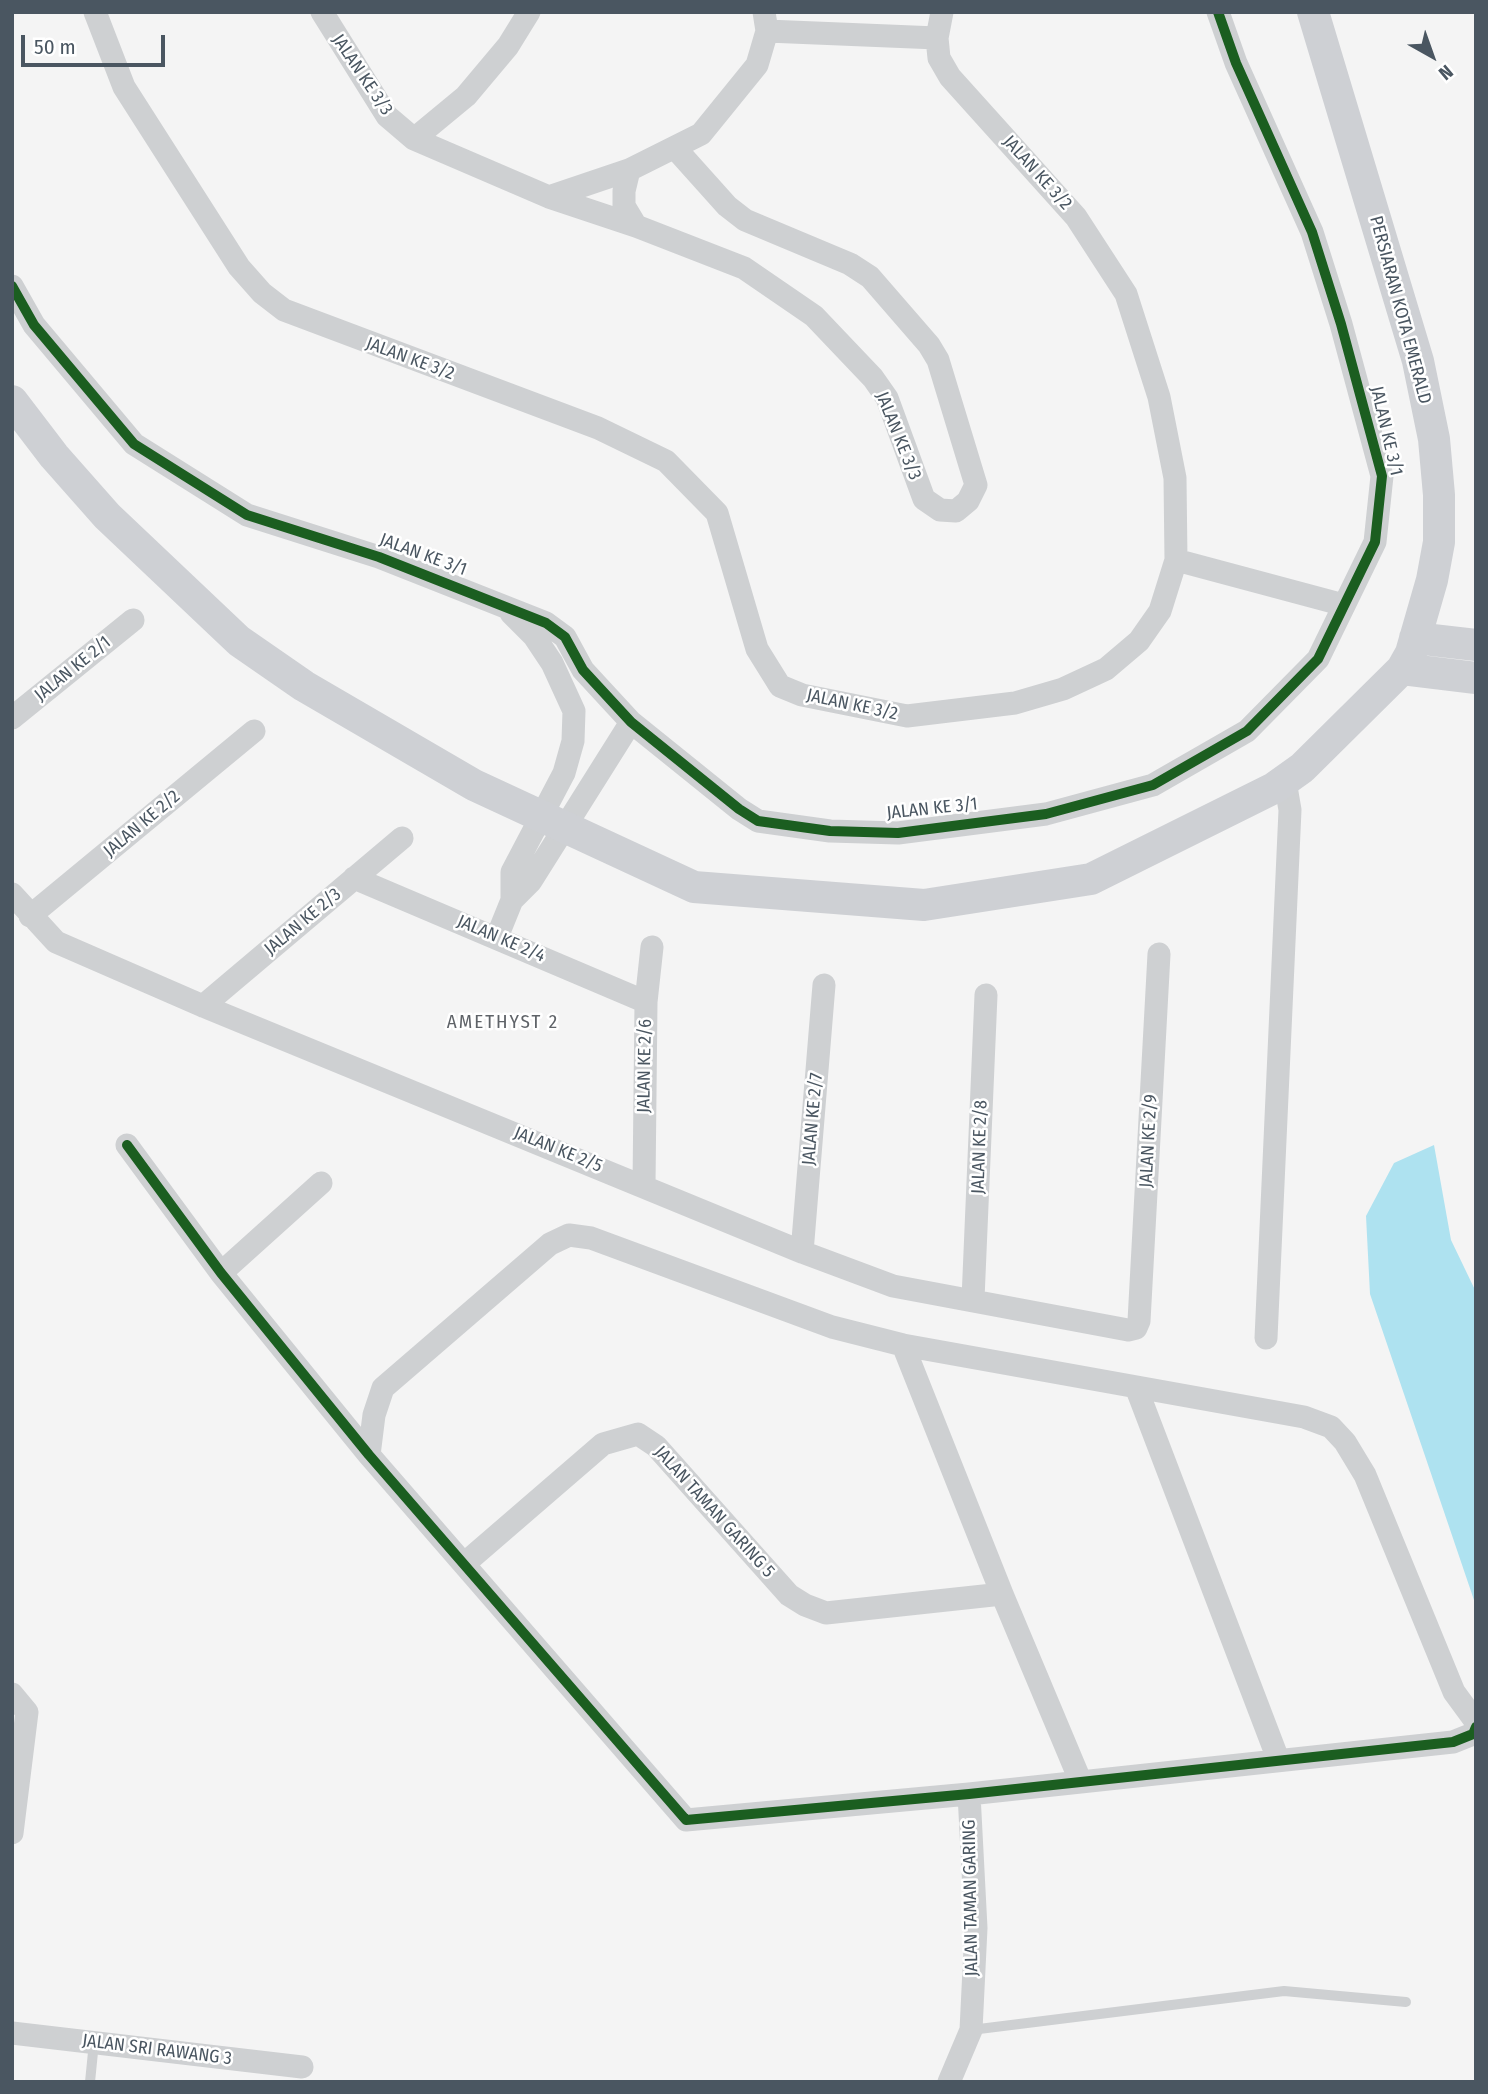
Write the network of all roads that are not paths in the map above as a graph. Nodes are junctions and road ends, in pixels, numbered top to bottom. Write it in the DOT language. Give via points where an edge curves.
graph roads {
  1 [pos="95,12"];
  2 [pos="322,12"];
  3 [pos="528,12"];
  4 [pos="942,12"];
  5 [pos="1219,12"];
  6 [pos="1313,12"];
  7 [pos="766,22"];
  8 [pos="937,38"];
  9 [pos="414,139"];
  10 [pos="675,148"];
  11 [pos="629,170"];
  12 [pos="550,197"];
  13 [pos="636,226"];
  14 [pos="12,286"];
  15 [pos="12,401"];
  16 [pos="1176,560"];
  17 [pos="1344,605"];
  18 [pos="504,606"];
  19 [pos="133,620"];
  20 [pos="1476,645"];
  21 [pos="1409,654"];
  22 [pos="1476,678"];
  23 [pos="12,718"];
  24 [pos="631,722"];
  25 [pos="254,732"];
  26 [pos="1285,781"];
  27 [pos="551,821"];
  28 [pos="402,838"];
  29 [pos="354,878"];
  30 [pos="12,894"];
  31 [pos="30,916"];
  32 [pos="497,937"];
  33 [pos="652,947"];
  34 [pos="1159,954"];
  35 [pos="824,985"];
  36 [pos="986,995"];
  37 [pos="646,1002"];
  38 [pos="204,1006"];
  39 [pos="127,1145"];
  40 [pos="321,1183"];
  41 [pos="644,1185"];
  42 [pos="802,1252"];
  43 [pos="221,1273"];
  44 [pos="974,1298"];
  45 [pos="1136,1328"];
  46 [pos="1266,1338"];
  47 [pos="903,1345"];
  48 [pos="1136,1387"];
  49 [pos="369,1455"];
  50 [pos="464,1564"];
  51 [pos="1002,1594"];
  52 [pos="12,1694"];
  53 [pos="1476,1721"];
  54 [pos="1476,1727"];
  55 [pos="1278,1759"];
  56 [pos="1080,1780"];
  57 [pos="969,1794"];
  58 [pos="12,1833"];
  59 [pos="1406,2002"];
  60 [pos="971,2030"];
  61 [pos="12,2033"];
  62 [pos="94,2042"];
  63 [pos="304,2074"];
  64 [pos="90,2082"];
  65 [pos="949,2082"];
  1 -- 16 [label="street, JALAN KE 3/2" via="124,87 239,267 262,293 284,310 598,428 666,461 717,513 757,649 780,686 802,695 907,716 1015,703 1063,689 1106,669 1139,640 1160,611"];
  2 -- 9 [label="street, JALAN KE 3/3" via="387,116"];
  3 -- 9 [label="street" via="508,46 466,96"];
  4 -- 8 [label="street, JALAN KE 3/2"];
  5 -- 17 [label="street, JALAN KE 3/1" via="1236,62 1312,232 1382,477 1376,542"];
  6 -- 21 [label="street, PERSIARAN KOTA EMERALD" via="1418,361 1434,439 1440,542"];
  7 -- 8 [label="street"];
  7 -- 10 [label="street" via="757,65 701,134"];
  8 -- 16 [label="street, JALAN KE 3/2" via="939,58 950,76 1076,217 1126,295 1159,397 1175,478"];
  9 -- 12 [label="street, JALAN KE 3/3"];
  10 -- 11 [label="street"];
  10 -- 13 [label="street, JALAN KE 3/3" via="727,206 746,220 870,277 929,345 938,360 976,485 968,501 956,511 940,510 924,499 887,398 814,316 744,268"];
  11 -- 12 [label="street"];
  11 -- 13 [label="street" via="624,206"];
  12 -- 13 [label="street, JALAN KE 3/3"];
  14 -- 18 [label="street, JALAN KE 3/1" via="34,325 134,444 247,515 379,557"];
  15 -- 27 [label="street" via="107,516 239,641 304,686 463,778"];
  16 -- 17 [label="street"];
  17 -- 24 [label="street, JALAN KE 3/1" via="1318,659 1247,731 1153,785 1046,814 898,833 830,831 758,821"];
  18 -- 24 [label="street, JALAN KE 3/1" via="546,623 565,637 583,670"];
  18 -- 27 [label="street" via="540,645 574,711 573,741"];
  19 -- 23 [label="street, JALAN KE 2/1"];
  20 -- 21 [label="street"];
  21 -- 22 [label="street"];
  21 -- 26 [label="street"];
  24 -- 27 [label="street"];
  25 -- 31 [label="street, JALAN KE 2/2"];
  26 -- 27 [label="street" via="1091,879 924,905 694,887"];
  26 -- 46 [label="street" via="1290,810"];
  27 -- 32 [label="street" via="512,872 512,900"];
  28 -- 29 [label="street, JALAN KE 2/3"];
  29 -- 32 [label="street, JALAN KE 2/4"];
  29 -- 38 [label="street, JALAN KE 2/3"];
  30 -- 31 [label="street, JALAN KE 2/5"];
  31 -- 38 [label="street, JALAN KE 2/5" via="56,942"];
  32 -- 37 [label="street, JALAN KE 2/4"];
  33 -- 37 [label="street, JALAN KE 2/6"];
  34 -- 45 [label="street, JALAN KE 2/9"];
  35 -- 42 [label="street, JALAN KE 2/7"];
  36 -- 44 [label="street, JALAN KE 2/8"];
  37 -- 41 [label="street, JALAN KE 2/6"];
  38 -- 41 [label="street, JALAN KE 2/5"];
  39 -- 43 [label="street"];
  40 -- 43 [label="street"];
  41 -- 42 [label="street, JALAN KE 2/5"];
  42 -- 44 [label="street, JALAN KE 2/5" via="893,1286"];
  43 -- 49 [label="street"];
  44 -- 45 [label="street, JALAN KE 2/5"];
  47 -- 48 [label="street"];
  47 -- 49 [label="street" via="832,1327 591,1238 569,1235 550,1244 383,1388"];
  47 -- 51 [label="street"];
  48 -- 53 [label="street" via="1304,1417 1331,1427 1365,1475 1454,1692"];
  48 -- 55 [label="street"];
  49 -- 50 [label="street"];
  50 -- 51 [label="street, JALAN TAMAN GARING 5" via="603,1444 638,1434 656,1446 789,1595 805,1605 826,1613"];
  50 -- 57 [label="street" via="686,1820"];
  51 -- 56 [label="street"];
  52 -- 58 [label="street" via="27,1712"];
  54 -- 55 [label="street" via="1473,1734 1453,1742"];
  55 -- 56 [label="street"];
  56 -- 57 [label="street"];
  57 -- 60 [label="street, JALAN TAMAN GARING" via="976,1928"];
  59 -- 60 [label="lane" via="1284,1991"];
  60 -- 65 [label="street, JALAN TAMAN GARING"];
  61 -- 62 [label="street, JALAN SRI RAWANG 3"];
  62 -- 63 [label="street, JALAN SRI RAWANG 3"];
  62 -- 64 [label="lane"];
}
